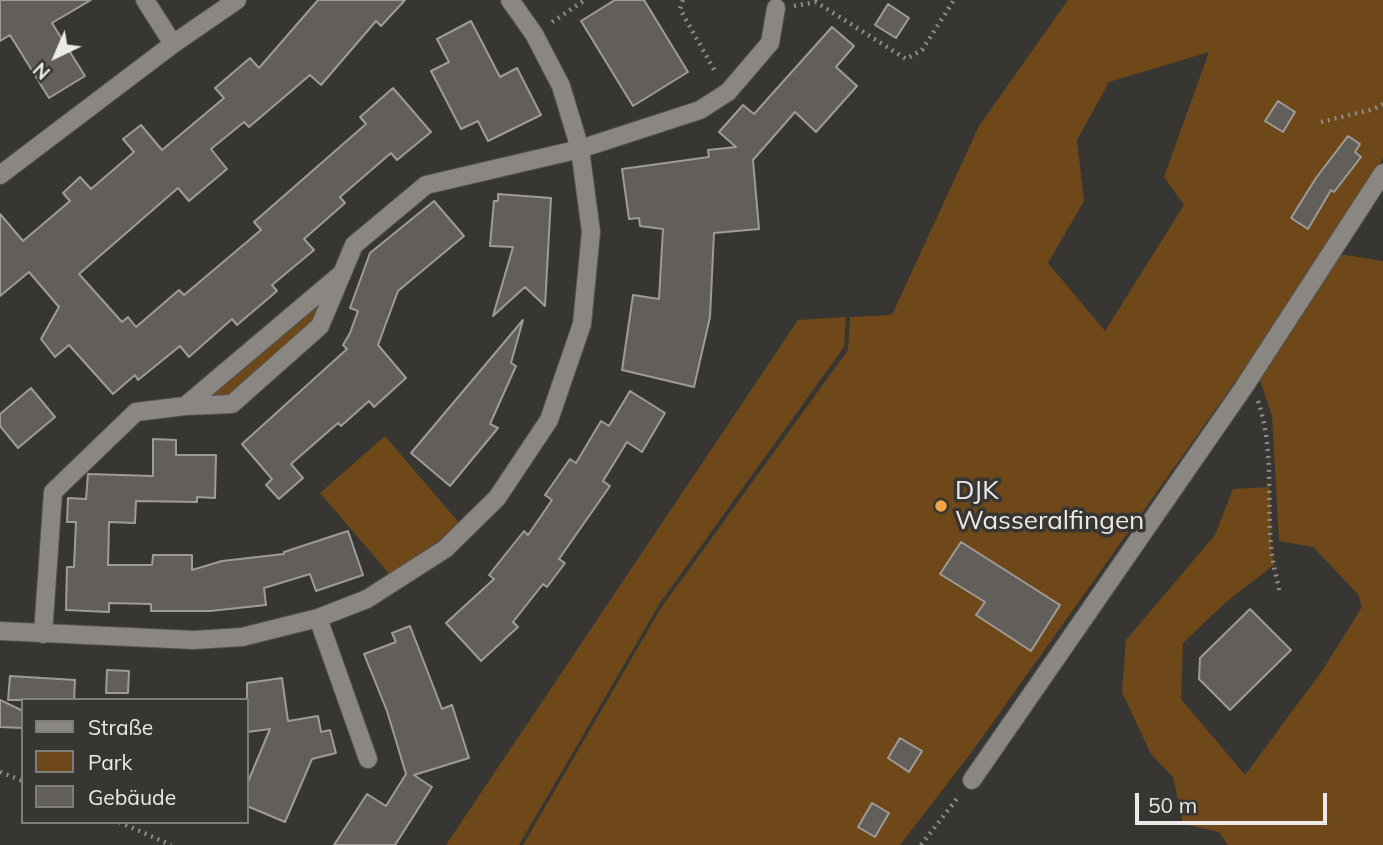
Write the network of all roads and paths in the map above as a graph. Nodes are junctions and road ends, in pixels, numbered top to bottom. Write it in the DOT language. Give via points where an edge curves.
graph roads {
  1 [pos="145,0"];
  2 [pos="237,0"];
  3 [pos="510,0"];
  4 [pos="584,0"];
  5 [pos="683,0"];
  6 [pos="954,0"];
  7 [pos="776,8"];
  8 [pos="534,34"];
  9 [pos="173,44"];
  10 [pos="728,92"];
  11 [pos="1383,104"];
  12 [pos="1321,122"];
  13 [pos="580,149"];
  14 [pos="1383,173"];
  15 [pos="0,175"];
  16 [pos="342,273"];
  17 [pos="1247,382"];
  18 [pos="186,406"];
  19 [pos="1280,594"];
  20 [pos="318,618"];
  21 [pos="0,631"];
  22 [pos="43,634"];
  23 [pos="369,759"];
  24 [pos="0,772"];
  25 [pos="21,780"];
  26 [pos="972,780"];
  27 [pos="124,824"];
  28 [pos="171,845"];
  29 [pos="921,845"];
  1 -- 9 [label="street"];
  2 -- 9 [label="street"];
  3 -- 8 [label="street"];
  4 -- 8 [label="path"];
  5 -- 10 [label="path" via="680,9"];
  6 -- 7 [label="path" via="922,50 906,59 816,2"];
  7 -- 10 [label="street" via="770,43"];
  8 -- 13 [label="street" via="561,86"];
  9 -- 15 [label="street"];
  10 -- 13 [label="street" via="700,110"];
  11 -- 12 [label="path"];
  13 -- 16 [label="street" via="426,185 354,245"];
  13 -- 20 [label="street" via="590,232 582,324 549,419 497,498 445,549 367,599"];
  14 -- 17 [label="street"];
  16 -- 18 [label="street"];
  16 -- 18 [label="street" via="320,326 232,404"];
  17 -- 19 [label="path" via="1265,421 1271,547"];
  17 -- 26 [label="street"];
  18 -- 22 [label="street" via="136,412 53,492"];
  20 -- 22 [label="street" via="242,637 194,640"];
  20 -- 23 [label="street"];
  21 -- 22 [label="street"];
  24 -- 25 [label="path"];
  26 -- 29 [label="path"];
  27 -- 28 [label="path"];
}
